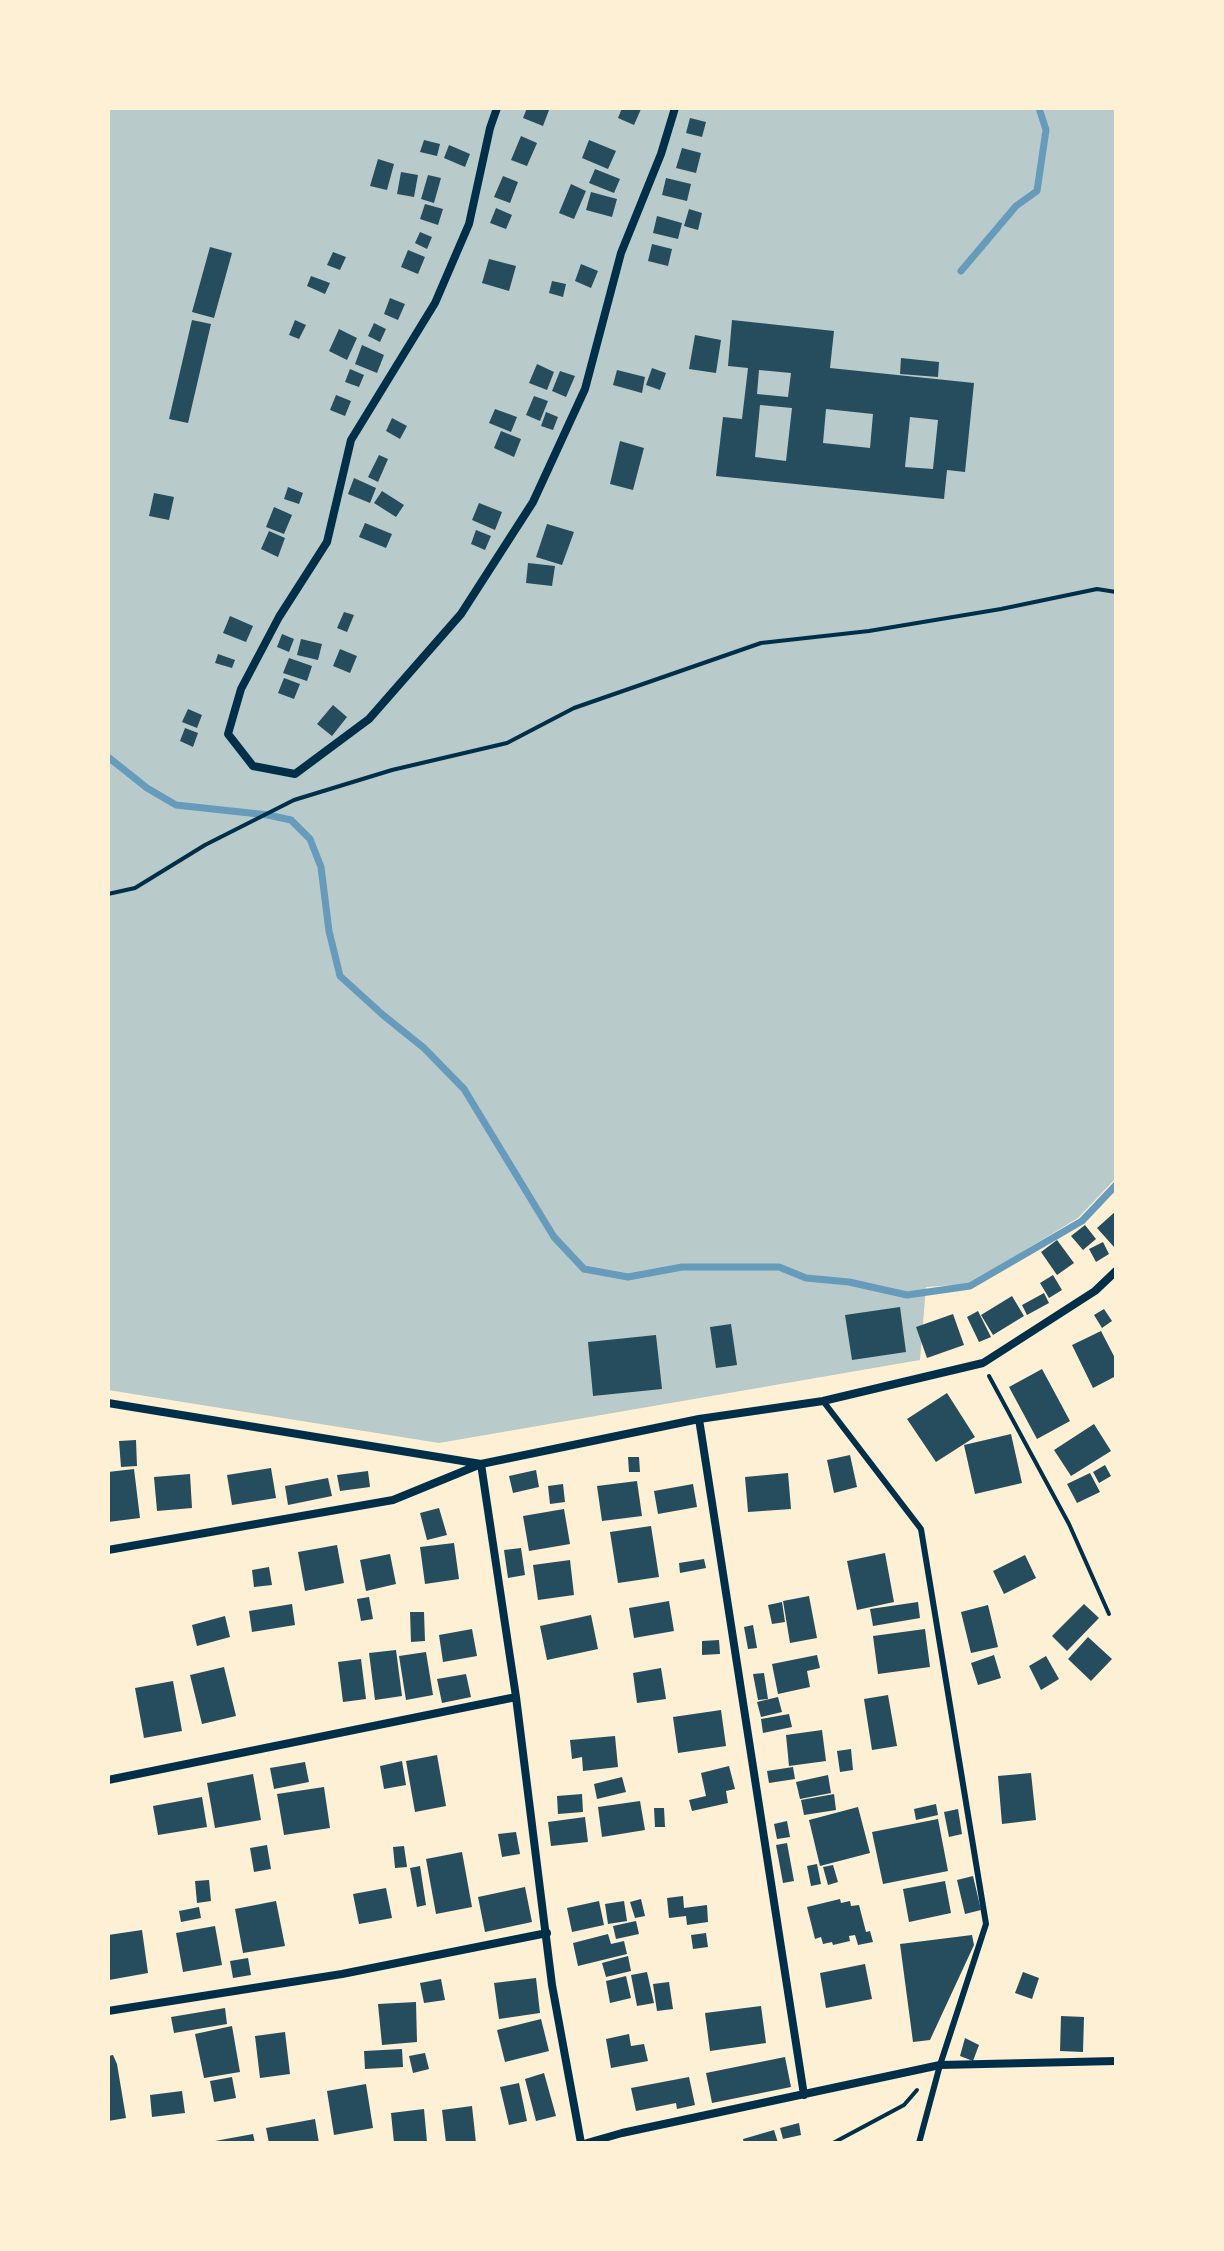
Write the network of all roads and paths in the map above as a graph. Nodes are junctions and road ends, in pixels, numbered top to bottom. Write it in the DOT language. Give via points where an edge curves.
graph roads {
  1 [pos="497,108"];
  2 [pos="675,108"];
  3 [pos="1116,592"];
  4 [pos="108,894"];
  5 [pos="1116,1271"];
  6 [pos="983,1363"];
  7 [pos="823,1401"];
  8 [pos="108,1403"];
  9 [pos="699,1419"];
  10 [pos="481,1464"];
  11 [pos="108,1550"];
  12 [pos="1109,1614"];
  13 [pos="516,1697"];
  14 [pos="108,1780"];
  15 [pos="547,1933"];
  16 [pos="108,2011"];
  17 [pos="1116,2061"];
  18 [pos="940,2065"];
  19 [pos="804,2095"];
  20 [pos="584,2143"];
  21 [pos="833,2143"];
  22 [pos="919,2143"];
  1 -- 2 [label="street" via="469,224 435,303 351,440 327,542 241,689 228,734 253,766 295,774 369,719 461,614 533,502 585,389 621,253"];
  3 -- 4 [label="path" via="1097,589 869,631 761,643 574,708 507,743 294,800 135,888"];
  5 -- 6 [label="street" via="1095,1291"];
  6 -- 7 [label="street"];
  6 -- 12 [label="path" via="1069,1524"];
  7 -- 9 [label="street"];
  7 -- 18 [label="lane" via="921,1529 986,1924"];
  8 -- 10 [label="street"];
  9 -- 10 [label="street"];
  9 -- 19 [label="street"];
  10 -- 11 [label="street" via="393,1500"];
  10 -- 13 [label="street"];
  13 -- 14 [label="street"];
  13 -- 15 [label="street"];
  15 -- 16 [label="street" via="342,1974"];
  15 -- 20 [label="street" via="552,1985"];
  17 -- 18 [label="street"];
  18 -- 19 [label="street"];
  18 -- 21 [label="path" via="904,2105"];
  18 -- 22 [label="lane"];
  19 -- 20 [label="street"];
}
